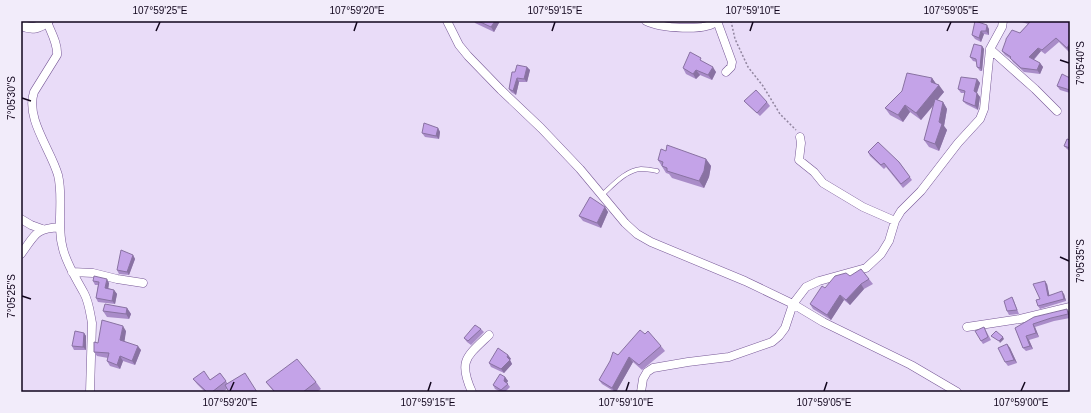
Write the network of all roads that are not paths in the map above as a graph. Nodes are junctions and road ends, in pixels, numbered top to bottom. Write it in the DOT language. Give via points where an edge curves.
graph roads {
  1 [pos="447,21"];
  2 [pos="646,21"];
  3 [pos="717,21"];
  4 [pos="1003,21"];
  5 [pos="48,22"];
  6 [pos="21,25"];
  7 [pos="990,49"];
  8 [pos="726,72"];
  9 [pos="1057,111"];
  10 [pos="800,137"];
  11 [pos="657,171"];
  12 [pos="601,195"];
  13 [pos="21,219"];
  14 [pos="895,221"];
  15 [pos="60,227"];
  16 [pos="42,229"];
  17 [pos="21,254"];
  18 [pos="72,272"];
  19 [pos="143,282"];
  20 [pos="793,304"];
  21 [pos="1070,307"];
  22 [pos="968,327"];
  23 [pos="489,335"];
  24 [pos="90,392"];
  25 [pos="472,392"];
  26 [pos="641,392"];
  27 [pos="957,392"];
  1 -- 12 [label="street" via="468,56 541,128"];
  2 -- 3 [label="street" via="668,27 700,27 712,25"];
  3 -- 8 [label="street" via="732,62"];
  4 -- 7 [label="street"];
  5 -- 6 [label="street" via="36,28"];
  5 -- 15 [label="street" via="57,51 34,92 32,106 35,120 58,175 61,193"];
  7 -- 9 [label="street"];
  7 -- 14 [label="street" via="984,109 980,119 958,142"];
  10 -- 14 [label="street" via="802,143 799,160 820,180 863,207"];
  11 -- 12 [label="lane" via="640,169 631,172"];
  12 -- 20 [label="street" via="625,223 651,242"];
  13 -- 16 [label="street"];
  14 -- 20 [label="street" via="889,241 873,262 862,269 806,287"];
  15 -- 16 [label="street"];
  15 -- 18 [label="street" via="62,248"];
  16 -- 17 [label="street" via="35,234"];
  18 -- 19 [label="street"];
  18 -- 24 [label="street" via="85,294 92,322"];
  20 -- 26 [label="street" via="785,328 772,342 729,357 653,368 643,379"];
  20 -- 27 [label="street" via="823,322 911,365"];
  21 -- 22 [label="street" via="1020,319"];
  23 -- 25 [label="street" via="465,362 465,376"];
}
